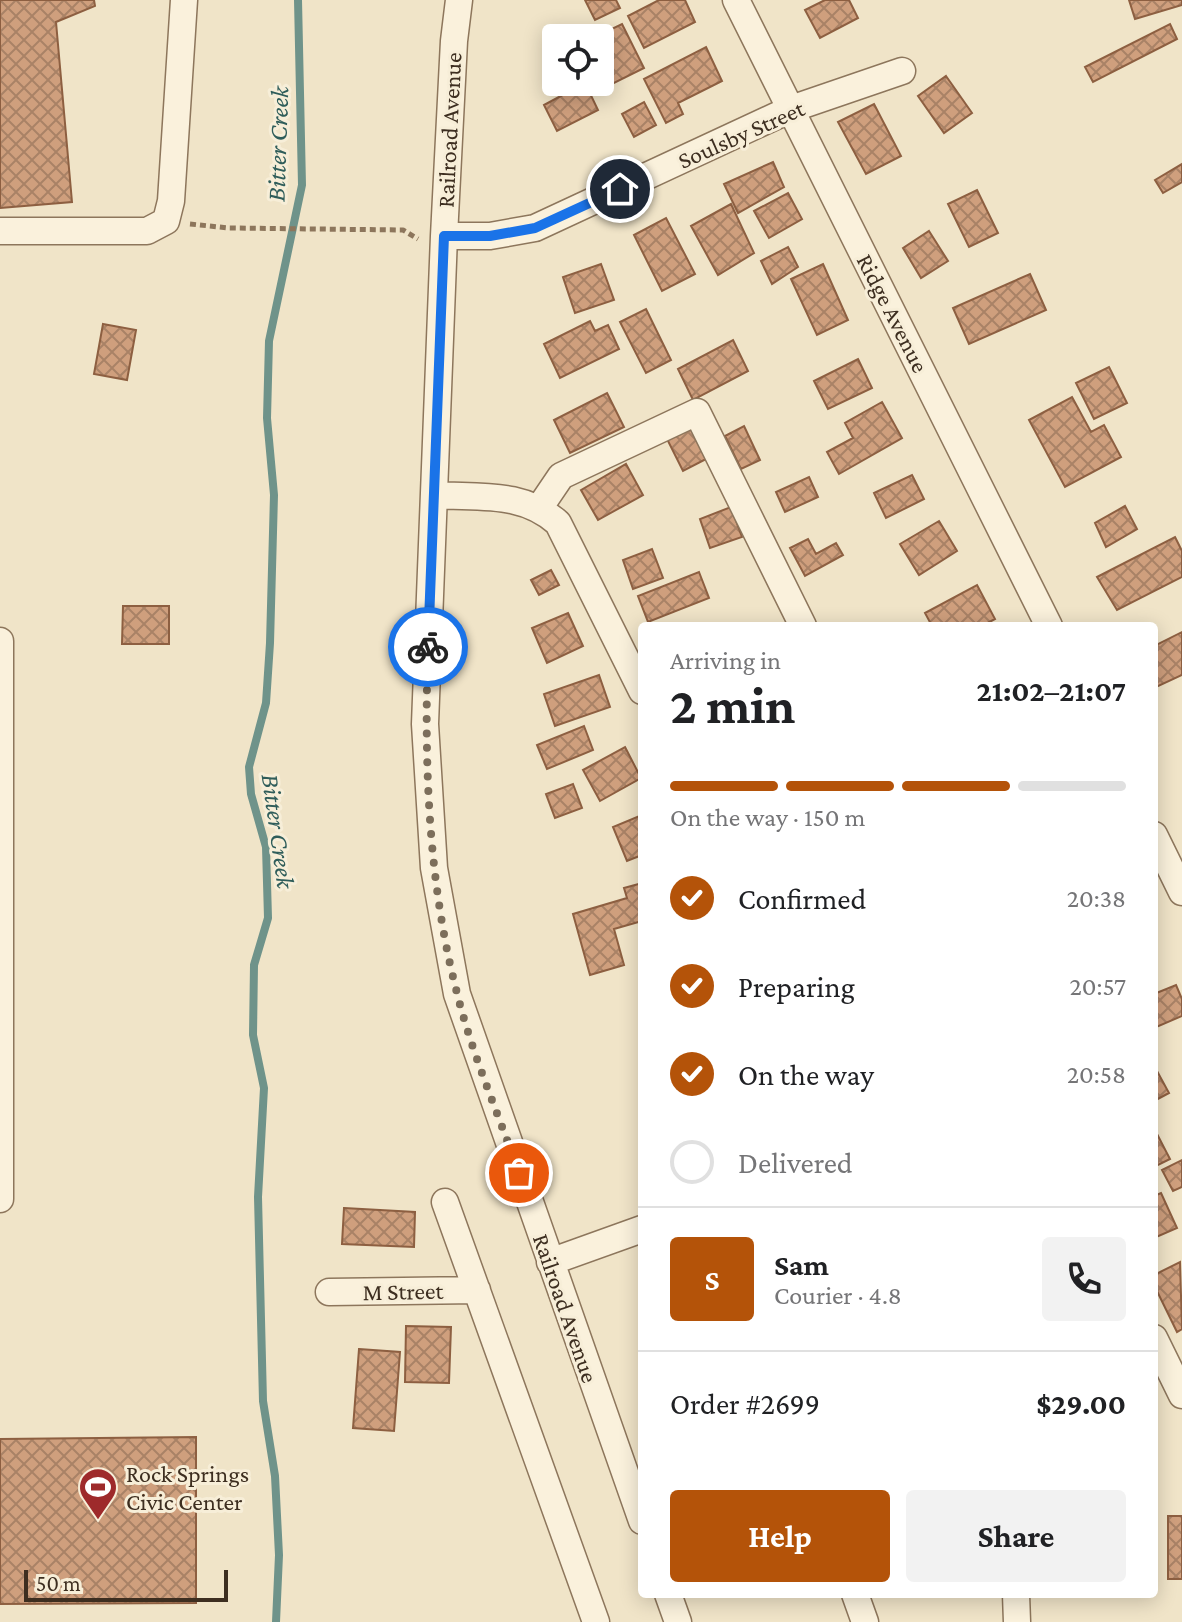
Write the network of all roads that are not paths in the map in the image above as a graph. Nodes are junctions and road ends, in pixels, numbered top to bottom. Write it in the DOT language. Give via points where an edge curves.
graph roads {
  1 [pos="184,0"];
  2 [pos="459,0"];
  3 [pos="736,0"];
  4 [pos="902,71"];
  5 [pos="791,109"];
  6 [pos="0,231"];
  7 [pos="444,245"];
  8 [pos="435,495"];
  9 [pos="540,507"];
  10 [pos="801,622"];
  11 [pos="1047,622"];
  12 [pos="0,641"];
  13 [pos="638,683"];
  14 [pos="1158,843"];
  15 [pos="1182,892"];
  16 [pos="0,1199"];
  17 [pos="445,1202"];
  18 [pos="638,1230"];
  19 [pos="550,1262"];
  20 [pos="477,1290"];
  21 [pos="329,1292"];
  22 [pos="1158,1346"];
  23 [pos="1182,1395"];
  24 [pos="638,1510"];
  25 [pos="669,1598"];
  26 [pos="856,1598"];
  27 [pos="1016,1598"];
  28 [pos="596,1622"];
  29 [pos="678,1622"];
  30 [pos="865,1622"];
  31 [pos="1017,1622"];
  1 -- 6 [label="street" via="166,221 147,231"];
  2 -- 7 [label="street, Railroad Avenue"];
  3 -- 5 [label="street, Ridge Avenue"];
  4 -- 5 [label="street, Soulsby Street"];
  5 -- 7 [label="street, Soulsby Street" via="535,228"];
  5 -- 11 [label="street, Ridge Avenue"];
  7 -- 8 [label="street, Railroad Avenue"];
  8 -- 9 [label="street" via="515,499"];
  8 -- 19 [label="street, Railroad Avenue" via="425,724 434,868 457,994"];
  9 -- 10 [label="street" via="561,476 697,412"];
  9 -- 13 [label="street" via="558,523"];
  12 -- 16 [label="street"];
  14 -- 15 [label="street"];
  17 -- 20 [label="street"];
  18 -- 19 [label="street"];
  19 -- 24 [label="street, Railroad Avenue"];
  20 -- 21 [label="street, M Street"];
  20 -- 28 [label="street"];
  22 -- 23 [label="street"];
  25 -- 29 [label="street"];
  26 -- 30 [label="street"];
  27 -- 31 [label="street"];
}
